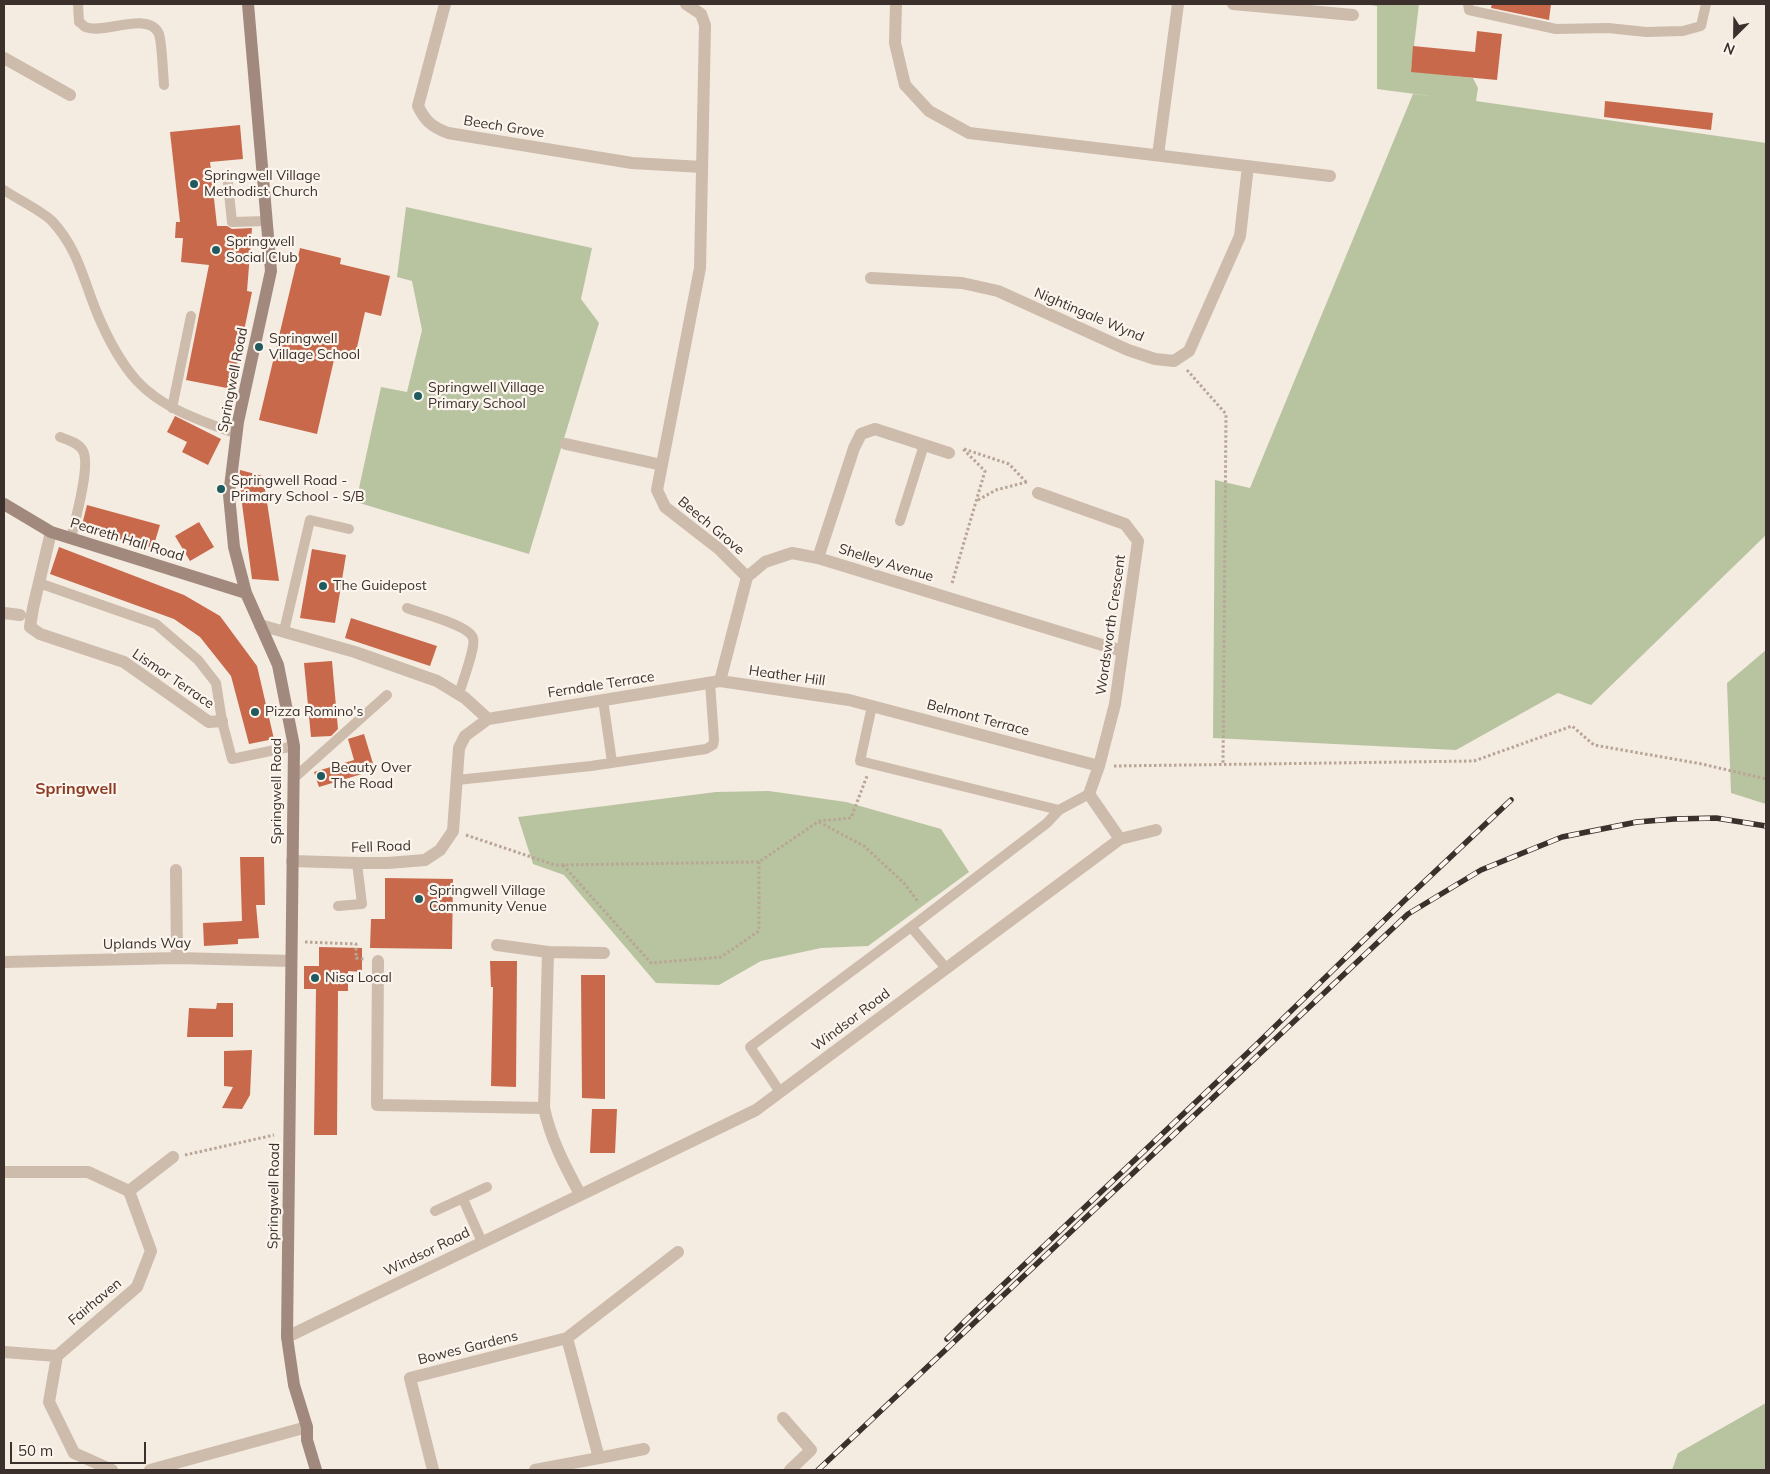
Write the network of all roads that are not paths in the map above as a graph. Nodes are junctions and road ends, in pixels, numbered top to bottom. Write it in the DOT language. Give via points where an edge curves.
graph roads {
  1 [pos="78,4"];
  2 [pos="248,4"];
  3 [pos="445,4"];
  4 [pos="686,4"];
  5 [pos="896,4"];
  6 [pos="1178,4"];
  7 [pos="1233,4"];
  8 [pos="1468,4"];
  9 [pos="1706,4"];
  10 [pos="1353,15"];
  11 [pos="4,58"];
  12 [pos="164,85"];
  13 [pos="70,95"];
  14 [pos="1158,155"];
  15 [pos="1248,166"];
  16 [pos="702,167"];
  17 [pos="1330,176"];
  18 [pos="228,183"];
  19 [pos="4,190"];
  20 [pos="267,221"];
  21 [pos="871,278"];
  22 [pos="191,316"];
  23 [pos="172,408"];
  24 [pos="237,434"];
  25 [pos="60,437"];
  26 [pos="566,444"];
  27 [pos="924,445"];
  28 [pos="949,453"];
  29 [pos="662,465"];
  30 [pos="1038,493"];
  31 [pos="4,504"];
  32 [pos="900,521"];
  33 [pos="349,529"];
  34 [pos="51,532"];
  35 [pos="71,538"];
  36 [pos="818,558"];
  37 [pos="747,577"];
  38 [pos="39,582"];
  39 [pos="246,593"];
  40 [pos="407,608"];
  41 [pos="4,613"];
  42 [pos="20,616"];
  43 [pos="260,625"];
  44 [pos="284,631"];
  45 [pos="1122,651"];
  46 [pos="715,682"];
  47 [pos="459,694"];
  48 [pos="386,695"];
  49 [pos="603,700"];
  50 [pos="849,700"];
  51 [pos="872,706"];
  52 [pos="488,719"];
  53 [pos="222,721"];
  54 [pos="294,746"];
  55 [pos="612,762"];
  56 [pos="1099,766"];
  57 [pos="294,778"];
  58 [pos="457,780"];
  59 [pos="1089,794"];
  60 [pos="1059,810"];
  61 [pos="1156,830"];
  62 [pos="1120,839"];
  63 [pos="292,861"];
  64 [pos="357,864"];
  65 [pos="176,870"];
  66 [pos="338,906"];
  67 [pos="911,927"];
  68 [pos="497,945"];
  69 [pos="548,952"];
  70 [pos="604,953"];
  71 [pos="177,958"];
  72 [pos="291,961"];
  73 [pos="378,961"];
  74 [pos="4,962"];
  75 [pos="946,968"];
  76 [pos="780,1092"];
  77 [pos="544,1108"];
  78 [pos="173,1157"];
  79 [pos="4,1172"];
  80 [pos="487,1187"];
  81 [pos="129,1191"];
  82 [pos="580,1194"];
  83 [pos="463,1199"];
  84 [pos="435,1211"];
  85 [pos="482,1242"];
  86 [pos="678,1252"];
  87 [pos="287,1337"];
  88 [pos="567,1338"];
  89 [pos="4,1352"];
  90 [pos="57,1356"];
  91 [pos="783,1418"];
  92 [pos="307,1427"];
  93 [pos="644,1450"];
  94 [pos="599,1458"];
  95 [pos="189,1465"];
  96 [pos="112,1470"];
  97 [pos="150,1470"];
  98 [pos="316,1470"];
  99 [pos="433,1470"];
  100 [pos="535,1470"];
  101 [pos="790,1470"];
  1 -- 12 [label="lane" via="79,22 85,27 153,25 159,34"];
  2 -- 20 [label="main road, Springwell Road"];
  3 -- 16 [label="street, Beech Grove" via="418,106 424,119 434,128 632,163"];
  4 -- 16 [label="street, Beech Grove" via="701,14 705,25"];
  5 -- 14 [label="street" via="894,43 905,85 929,110 969,133"];
  6 -- 14 [label="street"];
  7 -- 10 [label="street"];
  8 -- 9 [label="lane" via="1469,10 1556,29 1608,28 1646,32 1683,31 1701,26"];
  11 -- 13 [label="street"];
  14 -- 15 [label="street"];
  15 -- 17 [label="street"];
  15 -- 21 [label="street, Nightingale Wynd" via="1240,236 1189,351 1174,361 1128,350 998,292 962,283"];
  16 -- 29 [label="street, Beech Grove" via="700,268"];
  18 -- 20 [label="lane" via="232,222"];
  19 -- 23 [label="lane" via="50,220 66,240 79,261 97,312 119,358 137,381"];
  20 -- 24 [label="main road, Springwell Road" via="271,271"];
  22 -- 23 [label="lane"];
  23 -- 24 [label="lane"];
  24 -- 39 [label="main road, Springwell Road" via="229,495 234,547"];
  25 -- 35 [label="lane" via="79,447 85,457"];
  26 -- 29 [label="street"];
  27 -- 28 [label="street"];
  27 -- 32 [label="lane"];
  27 -- 36 [label="street" via="875,429 861,434"];
  29 -- 37 [label="street, Beech Grove" via="657,490 665,507 719,549"];
  30 -- 45 [label="street, Wordsworth Crescent" via="1125,524 1138,541"];
  31 -- 34 [label="main road, Peareth Hall Road"];
  33 -- 44 [label="lane" via="310,520"];
  34 -- 35 [label="main road, Peareth Hall Road"];
  34 -- 38 [label="street, Lismor Terrace"];
  35 -- 39 [label="main road, Peareth Hall Road"];
  36 -- 37 [label="street, Shelley Avenue" via="792,553 765,562"];
  36 -- 45 [label="street, Shelley Avenue"];
  37 -- 46 [label="street"];
  38 -- 53 [label="lane" via="156,624 198,660 216,683"];
  38 -- 53 [label="street, Lismor Terrace" via="30,627 40,634 124,662 209,722"];
  39 -- 43 [label="main road, Springwell Road"];
  40 -- 47 [label="lane" via="472,634 472,649"];
  41 -- 42 [label="street"];
  43 -- 44 [label="street"];
  43 -- 54 [label="main road, Springwell Road" via="278,665"];
  44 -- 47 [label="street" via="436,681"];
  45 -- 56 [label="street, Wordsworth Crescent" via="1115,704"];
  46 -- 49 [label="street, Ferndale Terrace"];
  46 -- 50 [label="street, Heather Hill"];
  46 -- 55 [label="lane" via="713,745 706,749"];
  47 -- 52 [label="street"];
  48 -- 57 [label="lane"];
  49 -- 52 [label="street, Ferndale Terrace"];
  49 -- 55 [label="lane"];
  50 -- 51 [label="street, Belmont Terrace"];
  51 -- 56 [label="street, Belmont Terrace"];
  51 -- 60 [label="lane" via="860,761"];
  52 -- 58 [label="street" via="465,736 459,748"];
  53 -- 54 [label="lane" via="232,759"];
  54 -- 57 [label="main road, Springwell Road"];
  55 -- 58 [label="lane"];
  56 -- 59 [label="street"];
  57 -- 63 [label="main road, Springwell Road"];
  58 -- 64 [label="street, Fell Road" via="453,831 440,850 424,860"];
  59 -- 60 [label="lane"];
  59 -- 62 [label="street"];
  60 -- 67 [label="lane" via="1047,823"];
  61 -- 62 [label="street, Windsor Road"];
  62 -- 75 [label="street, Windsor Road"];
  63 -- 64 [label="street, Fell Road"];
  63 -- 72 [label="main road, Springwell Road"];
  64 -- 66 [label="lane" via="362,904"];
  65 -- 71 [label="street"];
  67 -- 75 [label="lane"];
  67 -- 76 [label="lane" via="750,1046"];
  68 -- 69 [label="street"];
  69 -- 70 [label="street"];
  69 -- 77 [label="street"];
  71 -- 72 [label="street, Uplands Way"];
  71 -- 74 [label="street, Uplands Way"];
  72 -- 87 [label="main road, Springwell Road"];
  73 -- 77 [label="street" via="377,1105"];
  75 -- 76 [label="street, Windsor Road"];
  76 -- 82 [label="street, Windsor Road" via="756,1110"];
  77 -- 82 [label="street" via="558,1153"];
  78 -- 81 [label="street"];
  79 -- 81 [label="street" via="88,1172"];
  80 -- 83 [label="lane"];
  81 -- 90 [label="street, Fairhaven" via="152,1251 137,1287"];
  82 -- 85 [label="street, Windsor Road"];
  83 -- 84 [label="lane"];
  83 -- 85 [label="lane"];
  85 -- 87 [label="street, Windsor Road"];
  86 -- 88 [label="street, Bowes Gardens"];
  87 -- 92 [label="main road, Springwell Road" via="294,1385"];
  88 -- 94 [label="street"];
  88 -- 99 [label="street, Bowes Gardens" via="410,1378"];
  89 -- 90 [label="street"];
  90 -- 96 [label="street" via="49,1402 74,1453"];
  91 -- 101 [label="street" via="811,1450"];
  92 -- 95 [label="street"];
  92 -- 98 [label="main road, Springwell Road" via="307,1440"];
  93 -- 94 [label="street"];
  94 -- 100 [label="street"];
  95 -- 97 [label="street"];
}
